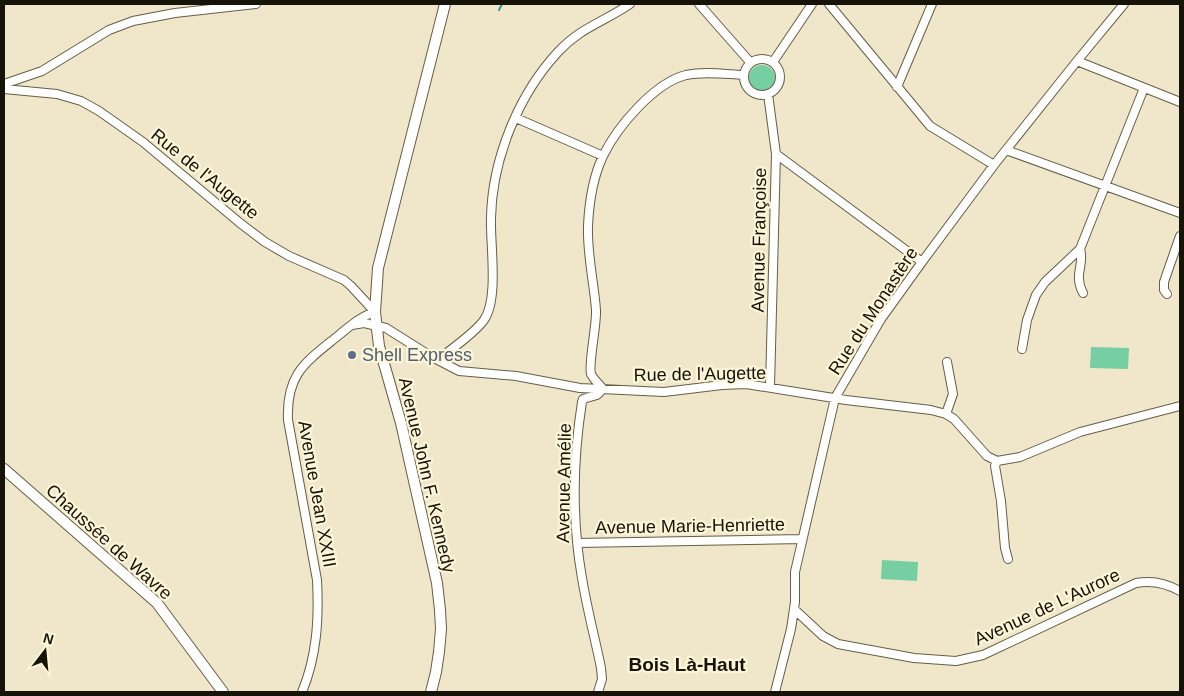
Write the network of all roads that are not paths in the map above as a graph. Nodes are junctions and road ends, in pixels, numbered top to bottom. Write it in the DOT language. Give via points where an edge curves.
graph roads {
  1 [pos="256,4"];
  2 [pos="445,4"];
  3 [pos="630,4"];
  4 [pos="699,4"];
  5 [pos="812,4"];
  6 [pos="828,4"];
  7 [pos="932,4"];
  8 [pos="1124,4"];
  9 [pos="1077,61"];
  10 [pos="750,62"];
  11 [pos="773,62"];
  12 [pos="743,75"];
  13 [pos="4,84"];
  14 [pos="897,87"];
  15 [pos="1144,88"];
  16 [pos="4,89"];
  17 [pos="768,94"];
  18 [pos="1180,102"];
  19 [pos="516,118"];
  20 [pos="1006,150"];
  21 [pos="776,154"];
  22 [pos="603,156"];
  23 [pos="994,165"];
  24 [pos="1105,186"];
  25 [pos="1180,213"];
  26 [pos="1180,236"];
  27 [pos="1080,249"];
  28 [pos="922,262"];
  29 [pos="1083,293"];
  30 [pos="1167,294"];
  31 [pos="375,312"];
  32 [pos="352,325"];
  33 [pos="375,326"];
  34 [pos="1022,350"];
  35 [pos="438,360"];
  36 [pos="947,362"];
  37 [pos="770,387"];
  38 [pos="603,388"];
  39 [pos="835,398"];
  40 [pos="1180,406"];
  41 [pos="946,414"];
  42 [pos="997,461"];
  43 [pos="4,469"];
  44 [pos="802,539"];
  45 [pos="577,543"];
  46 [pos="1008,559"];
  47 [pos="1178,590"];
  48 [pos="794,610"];
  49 [pos="223,692"];
  50 [pos="302,692"];
  51 [pos="431,692"];
  52 [pos="598,692"];
  53 [pos="775,692"];
  1 -- 13 [label="street" via="133,20 109,30 47,68"];
  2 -- 31 [label="main road, Avenue John F. Kennedy" via="378,268"];
  3 -- 19 [label="street" via="584,30 557,53"];
  4 -- 10 [label="street"];
  5 -- 11 [label="street"];
  6 -- 14 [label="street"];
  7 -- 14 [label="street"];
  8 -- 9 [label="street, Rue du Monastère"];
  9 -- 15 [label="street"];
  9 -- 20 [label="street, Rue du Monastère"];
  10 -- 11 [label="street" via="760,59"];
  10 -- 12 [label="street"];
  11 -- 17 [label="street" via="780,76 776,88"];
  12 -- 17 [label="street" via="751,91"];
  12 -- 22 [label="street" via="700,73 670,81 637,108"];
  14 -- 23 [label="street" via="930,126"];
  15 -- 18 [label="street"];
  15 -- 24 [label="street"];
  16 -- 31 [label="street, Rue de l'Augette" via="66,96 100,111 143,142 249,230 289,256 344,280"];
  17 -- 21 [label="street, Avenue Françoise"];
  19 -- 22 [label="street"];
  19 -- 35 [label="street" via="505,143 492,198 490,308 484,320"];
  20 -- 23 [label="street, Rue du Monastère"];
  20 -- 24 [label="street"];
  21 -- 28 [label="street"];
  21 -- 37 [label="street, Avenue Françoise"];
  22 -- 38 [label="street" via="590,201 588,245 596,311 590,373"];
  23 -- 28 [label="street, Rue du Monastère"];
  24 -- 25 [label="street"];
  24 -- 27 [label="street"];
  26 -- 30 [label="street" via="1164,282"];
  27 -- 29 [label="street" via="1078,284"];
  27 -- 34 [label="street" via="1036,295 1027,320"];
  28 -- 39 [label="street, Rue du Monastère" via="881,319"];
  31 -- 32 [label="street, Avenue Jean XXIII"];
  31 -- 33 [label="main road, Avenue John F. Kennedy"];
  32 -- 33 [label="street" via="364,323"];
  32 -- 50 [label="street, Avenue Jean XXIII" via="310,358 290,389 287,402 318,598 315,645"];
  33 -- 35 [label="street, Rue de l'Augette" via="386,328"];
  33 -- 51 [label="main road, Avenue John F. Kennedy" via="401,422 436,583 441,629"];
  35 -- 38 [label="street, Rue de l'Augette" via="459,371 516,376 580,388"];
  36 -- 41 [label="street" via="953,394"];
  37 -- 38 [label="street, Rue de l'Augette" via="722,385 664,392"];
  37 -- 39 [label="street, Rue de l'Augette"];
  38 -- 45 [label="street, Avenue Amélie" via="582,402 576,443"];
  39 -- 41 [label="street, Rue de l'Augette"];
  39 -- 44 [label="street, Rue du Monastère"];
  40 -- 42 [label="street" via="1080,432 1020,457"];
  41 -- 42 [label="street, Rue de l'Augette" via="962,426 987,456"];
  42 -- 46 [label="street" via="995,468"];
  43 -- 49 [label="main road, Chaussée de Wavre" via="157,603"];
  44 -- 45 [label="street, Avenue Marie-Henriette"];
  44 -- 48 [label="street, Rue du Monastère" via="795,572"];
  45 -- 52 [label="street, Avenue Amélie" via="602,678"];
  47 -- 48 [label="street, Avenue de L'Aurore" via="1154,582 1136,583 983,655 956,661 914,658 838,644 823,636"];
  48 -- 53 [label="street, Rue du Monastère"];
}
